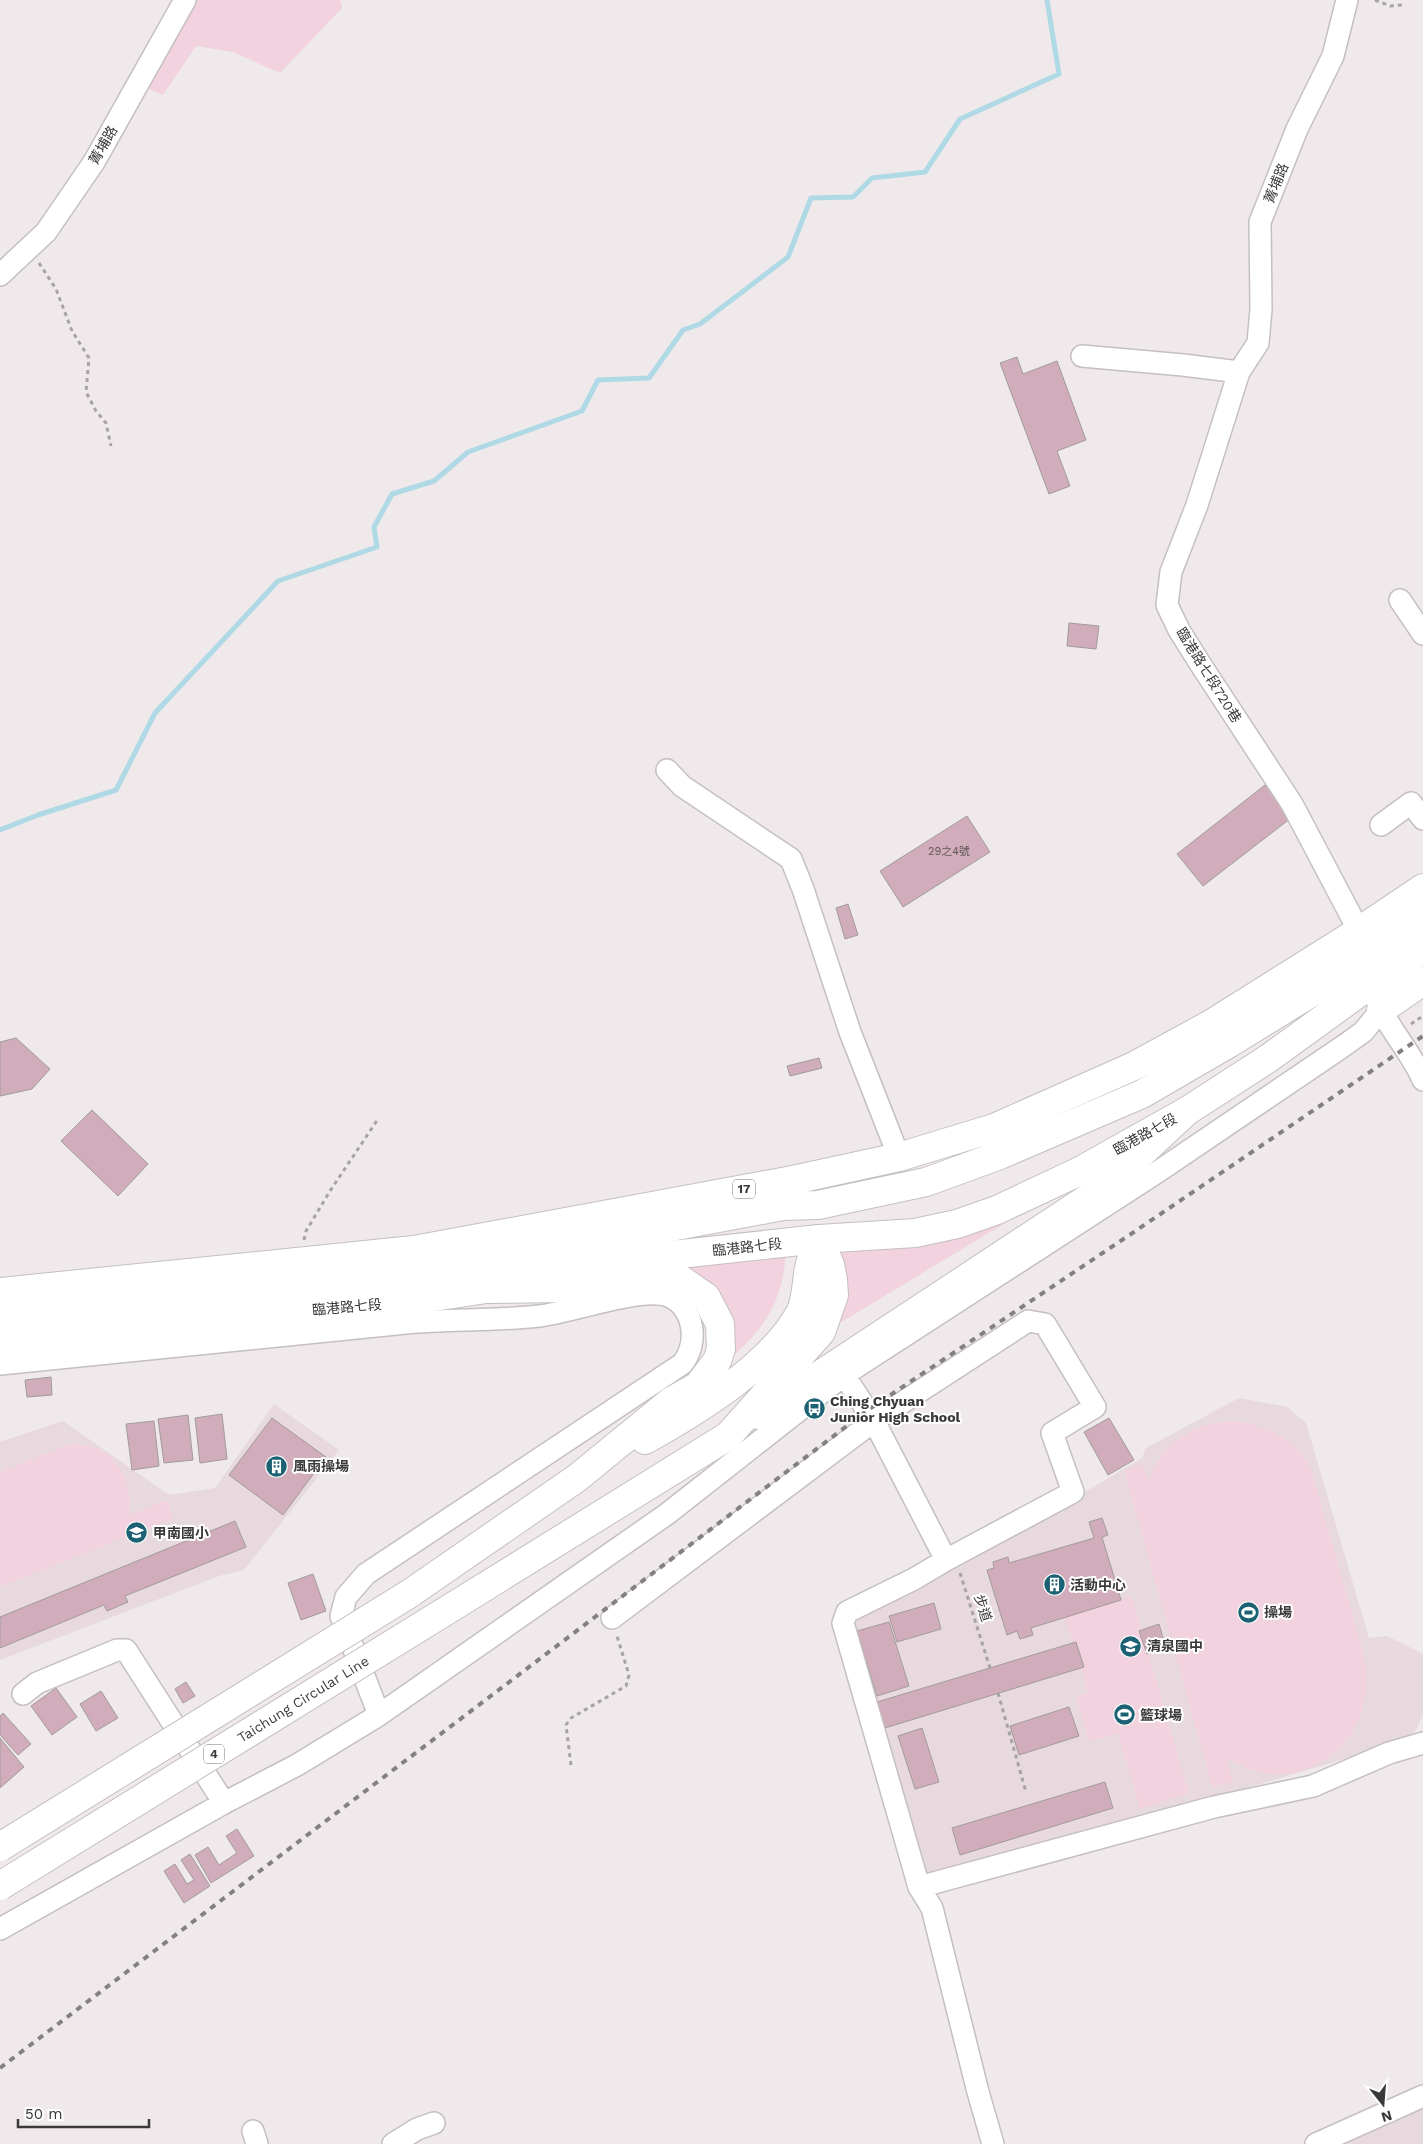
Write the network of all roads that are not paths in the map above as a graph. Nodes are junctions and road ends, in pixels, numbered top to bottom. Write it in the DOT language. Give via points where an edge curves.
graph roads {
  1 [pos="185,0"];
  2 [pos="1347,0"];
  3 [pos="0,275"];
  4 [pos="1082,356"];
  5 [pos="1239,372"];
  6 [pos="1400,600"];
  7 [pos="1423,634"];
  8 [pos="667,770"];
  9 [pos="1423,819"];
  10 [pos="1381,825"];
  11 [pos="1423,888"];
  12 [pos="1423,918"];
  13 [pos="1359,931"];
  14 [pos="1423,950"];
  15 [pos="1368,972"];
  16 [pos="1423,981"];
  17 [pos="1381,1010"];
  18 [pos="1421,1067"];
  19 [pos="1187,1111"];
  20 [pos="899,1158"];
  21 [pos="818,1205"];
  22 [pos="819,1239"];
  23 [pos="417,1262"];
  24 [pos="486,1289"];
  25 [pos="0,1292"];
  26 [pos="0,1314"];
  27 [pos="0,1340"];
  28 [pos="0,1364"];
  29 [pos="844,1375"];
  30 [pos="874,1421"];
  31 [pos="728,1436"];
  32 [pos="577,1478"];
  33 [pos="946,1560"];
  34 [pos="612,1618"];
  35 [pos="22,1694"];
  36 [pos="379,1715"];
  37 [pos="1423,1743"];
  38 [pos="224,1803"];
  39 [pos="0,1847"];
  40 [pos="0,1886"];
  41 [pos="920,1887"];
  42 [pos="0,1929"];
  43 [pos="1423,2096"];
  44 [pos="434,2122"];
  45 [pos="394,2144"];
  46 [pos="993,2144"];
  47 [pos="1316,2144"];
  1 -- 3 [label="street, 菁埔路" via="94,162 46,232"];
  2 -- 5 [label="street, 菁埔路" via="1332,56 1260,222 1262,309 1258,343"];
  4 -- 5 [label="street"];
  5 -- 13 [label="street, 臨港路七段720巷" via="1197,505 1171,572 1167,605 1178,630 1292,804"];
  6 -- 7 [label="street"];
  8 -- 20 [label="street" via="682,786 791,859 850,1032"];
  9 -- 10 [label="street" via="1411,803"];
  11 -- 13 [label="main road, 臨港路七段 / 17"];
  12 -- 15 [label="main road, 臨港路七段 / 17"];
  13 -- 15 [label="street, 臨港路七段720巷"];
  13 -- 20 [label="main road, 臨港路七段 / 17" via="1211,1024 1134,1066 994,1128"];
  14 -- 15 [label="main road, 臨港路七段 / 17"];
  15 -- 17 [label="street, 臨港路七段720巷"];
  15 -- 19 [label="main road, 臨港路七段 / 17" via="1269,1058"];
  15 -- 21 [label="main road, 臨港路七段 / 17" via="1228,1044 1142,1094 1000,1155 926,1182"];
  16 -- 17 [label="main road"];
  17 -- 18 [label="street, 臨港路七段720巷"];
  17 -- 29 [label="street" via="1363,1032 1334,1053 1159,1171"];
  19 -- 22 [label="main road, 臨港路七段 / 17" via="1080,1171 973,1219 915,1233"];
  19 -- 31 [label="main road" via="1105,1187"];
  20 -- 23 [label="main road, 臨港路七段 / 17"];
  21 -- 22 [label="main road"];
  21 -- 23 [label="main road, 臨港路七段 / 17" via="783,1206"];
  22 -- 24 [label="main road, 臨港路七段 / 17" via="616,1261"];
  22 -- 31 [label="main road" via="834,1280 834,1295 821,1332"];
  22 -- 32 [label="main road" via="809,1266 800,1312 766,1356 677,1422"];
  23 -- 25 [label="main road, 臨港路七段 / 17" via="299,1262"];
  23 -- 26 [label="main road, 臨港路七段 / 17"];
  24 -- 27 [label="main road, 臨港路七段 / 17" via="408,1301"];
  24 -- 32 [label="main road" via="567,1288 664,1275 692,1286 706,1297 714,1310 720,1324 721,1349 717,1361 698,1386 670,1402"];
  28 -- 36 [label="street" via="409,1323 540,1316 649,1293 670,1296 690,1322 693,1334 692,1346 682,1364 366,1574 346,1597 341,1616"];
  29 -- 30 [label="street"];
  29 -- 36 [label="street" via="667,1514"];
  30 -- 33 [label="street"];
  30 -- 33 [label="street" via="1028,1321 1045,1324 1095,1407 1052,1434 1073,1492"];
  30 -- 34 [label="street"];
  31 -- 40 [label="main road, Taichung Circular Line / 4, bridge"];
  32 -- 39 [label="main road, 4, bridge" via="409,1594"];
  33 -- 41 [label="street" via="847,1612 843,1623"];
  35 -- 38 [label="street" via="46,1679 117,1650 126,1650"];
  36 -- 38 [label="street" via="297,1765"];
  37 -- 41 [label="street" via="1389,1753 1313,1786 1214,1806"];
  38 -- 42 [label="street"];
  41 -- 46 [label="street" via="932,1908"];
  43 -- 47 [label="street"];
  44 -- 45 [label="street"];
}
